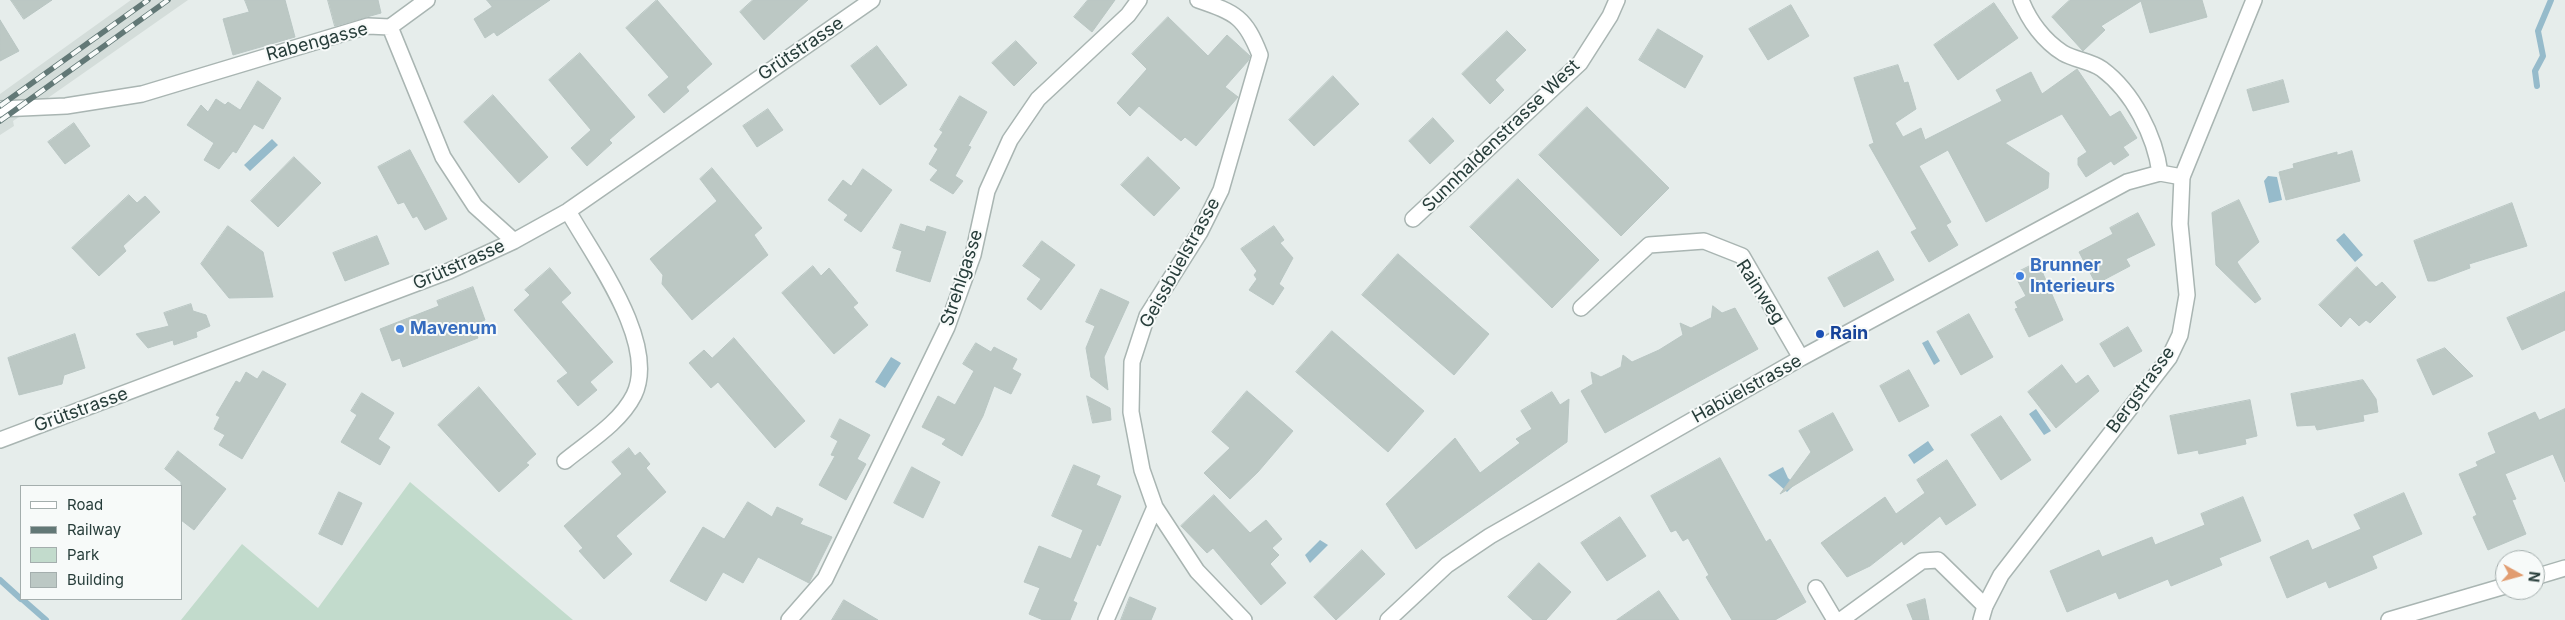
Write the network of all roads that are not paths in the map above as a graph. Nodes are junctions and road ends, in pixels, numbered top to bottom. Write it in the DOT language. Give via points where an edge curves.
graph roads {
  1 [pos="427,0"];
  2 [pos="872,0"];
  3 [pos="1139,0"];
  4 [pos="1198,0"];
  5 [pos="1617,0"];
  6 [pos="2021,0"];
  7 [pos="2254,0"];
  8 [pos="390,27"];
  9 [pos="0,109"];
  10 [pos="2160,173"];
  11 [pos="2182,177"];
  12 [pos="568,211"];
  13 [pos="1414,219"];
  14 [pos="514,241"];
  15 [pos="1581,308"];
  16 [pos="1801,358"];
  17 [pos="0,440"];
  18 [pos="565,461"];
  19 [pos="1155,507"];
  20 [pos="2565,568"];
  21 [pos="2545,574"];
  22 [pos="1816,588"];
  23 [pos="2495,589"];
  24 [pos="1983,613"];
  25 [pos="789,620"];
  26 [pos="1106,620"];
  27 [pos="1244,620"];
  28 [pos="1388,620"];
  29 [pos="1835,620"];
  30 [pos="1840,620"];
  31 [pos="2389,620"];
  1 -- 8 [label="street"];
  2 -- 12 [label="street, Grütstrasse"];
  3 -- 25 [label="street, Strehlgasse" via="1128,15 1038,99 1010,140 987,191 973,255 948,327 822,585"];
  4 -- 19 [label="street, Geissbüelstrasse" via="1240,18 1252,34 1260,55 1221,190 1200,232 1147,316 1132,362 1131,412 1142,470"];
  5 -- 13 [label="street, Sunnhaldenstrasse West" via="1578,66"];
  6 -- 10 [label="street" via="2047,40 2064,53 2100,68 2114,80 2143,121 2154,145"];
  7 -- 11 [label="street, Bergstrasse"];
  8 -- 9 [label="street, Rabengasse" via="368,26 142,94 66,106"];
  8 -- 14 [label="street, Rabengasse" via="443,157 475,206"];
  10 -- 11 [label="street, Habüelstrasse"];
  10 -- 16 [label="street, Habüelstrasse" via="2127,182"];
  11 -- 24 [label="street, Bergstrasse" via="2180,224 2187,295 2186,313 2176,343 2169,358 2007,567"];
  12 -- 14 [label="street, Grütstrasse"];
  12 -- 18 [label="street" via="636,337 640,368 634,395 624,410"];
  14 -- 17 [label="street, Grütstrasse" via="382,298"];
  15 -- 16 [label="street, Rainweg" via="1649,244 1704,241 1742,256"];
  16 -- 28 [label="street, Habüelstrasse" via="1490,536 1447,565"];
  19 -- 26 [label="street"];
  19 -- 27 [label="street, Geissbüelstrasse" via="1197,571"];
  20 -- 21 [label="street"];
  22 -- 29 [label="street"];
  23 -- 31 [label="street"];
  24 -- 30 [label="street, Bergstrasse" via="1938,560 1922,561"];
}
